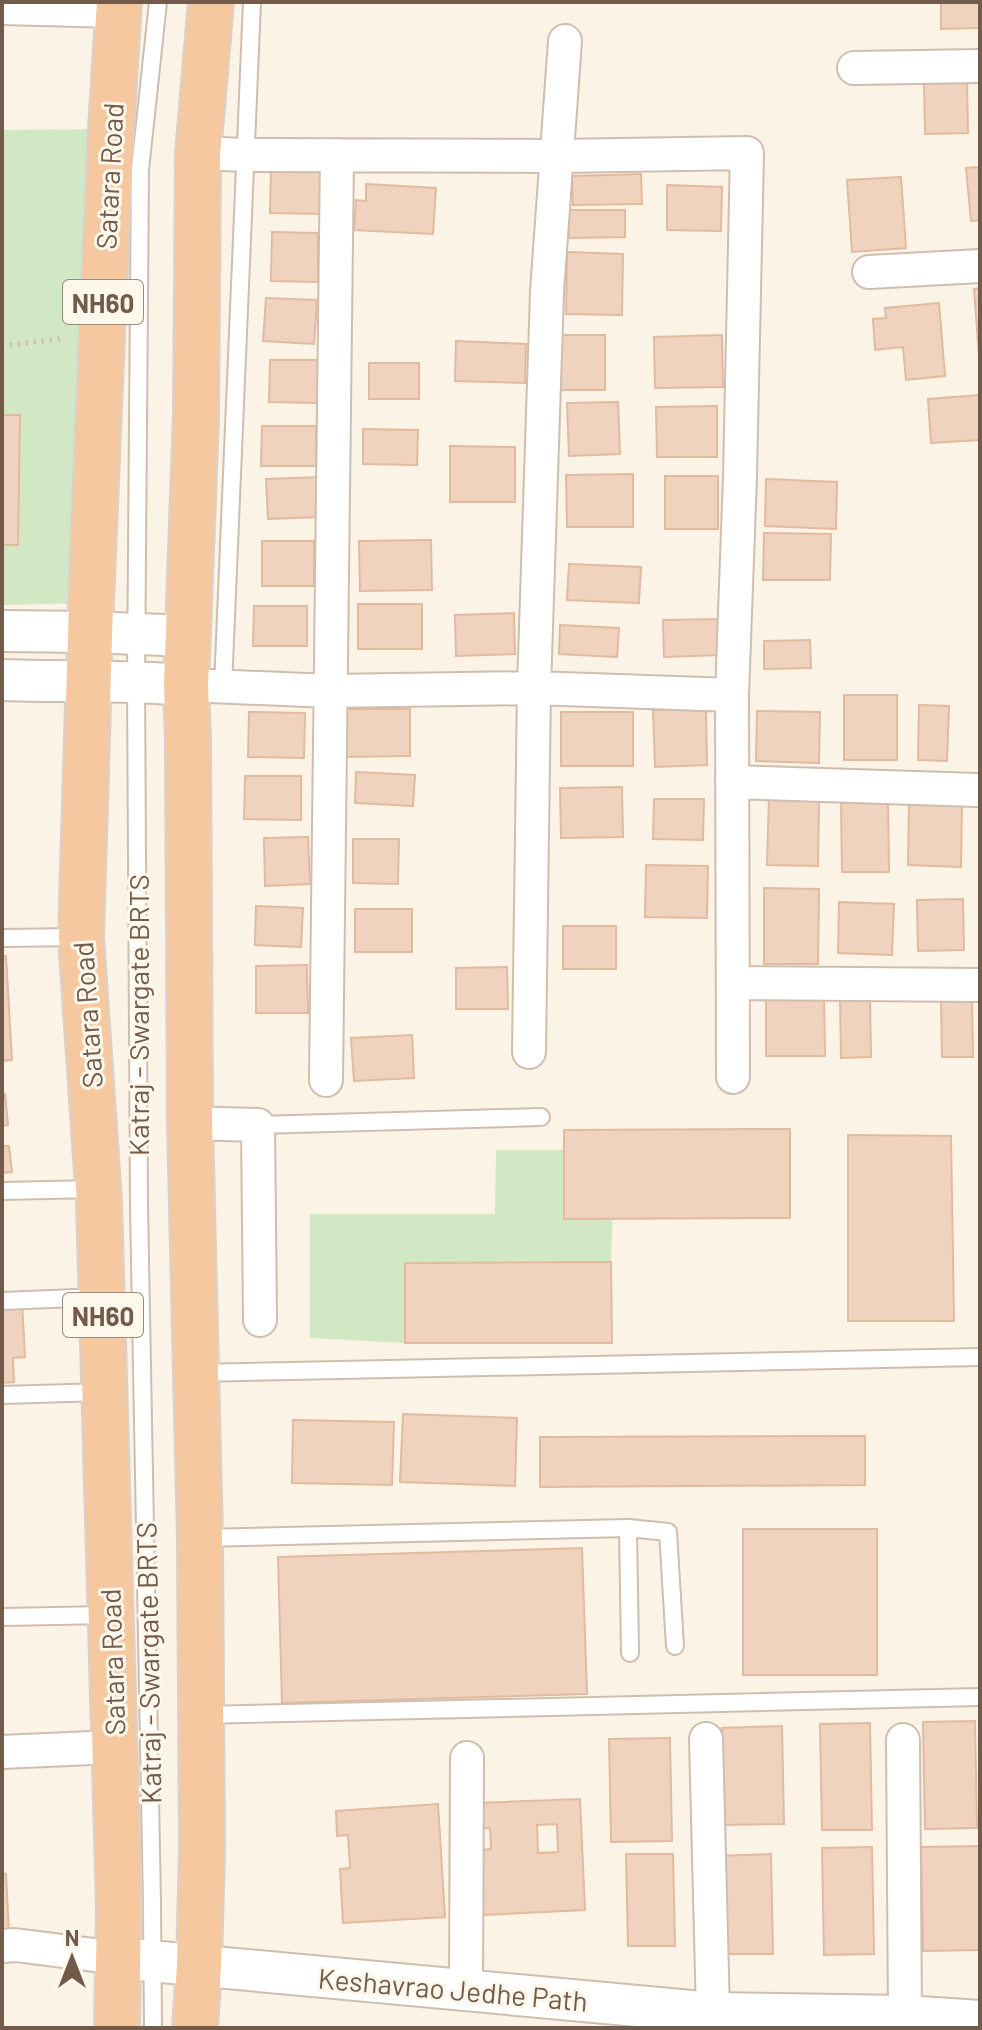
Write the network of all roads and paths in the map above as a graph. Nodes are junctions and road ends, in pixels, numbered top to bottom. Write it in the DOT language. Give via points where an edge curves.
graph roads {
  1 [pos="211,2"];
  2 [pos="252,2"];
  3 [pos="132,5"];
  4 [pos="2,8"];
  5 [pos="565,41"];
  6 [pos="980,66"];
  7 [pos="854,68"];
  8 [pos="198,153"];
  9 [pos="245,155"];
  10 [pos="337,155"];
  11 [pos="557,156"];
  12 [pos="980,266"];
  13 [pos="869,272"];
  14 [pos="102,335"];
  15 [pos="2,346"];
  16 [pos="2,631"];
  17 [pos="90,632"];
  18 [pos="137,633"];
  19 [pos="187,636"];
  20 [pos="2,680"];
  21 [pos="136,681"];
  22 [pos="89,683"];
  23 [pos="204,686"];
  24 [pos="534,688"];
  25 [pos="330,691"];
  26 [pos="732,695"];
  27 [pos="732,782"];
  28 [pos="976,790"];
  29 [pos="81,937"];
  30 [pos="2,938"];
  31 [pos="733,983"];
  32 [pos="980,985"];
  33 [pos="529,1052"];
  34 [pos="733,1077"];
  35 [pos="326,1080"];
  36 [pos="541,1117"];
  37 [pos="190,1123"];
  38 [pos="258,1125"];
  39 [pos="98,1189"];
  40 [pos="2,1191"];
  41 [pos="102,1297"];
  42 [pos="2,1301"];
  43 [pos="260,1320"];
  44 [pos="980,1357"];
  45 [pos="196,1373"];
  46 [pos="105,1392"];
  47 [pos="2,1395"];
  48 [pos="628,1528"];
  49 [pos="200,1538"];
  50 [pos="111,1615"];
  51 [pos="2,1617"];
  52 [pos="675,1646"];
  53 [pos="630,1653"];
  54 [pos="980,1697"];
  55 [pos="201,1715"];
  56 [pos="706,1739"];
  57 [pos="903,1740"];
  58 [pos="114,1747"];
  59 [pos="2,1752"];
  60 [pos="467,1758"];
  61 [pos="2,1946"];
  62 [pos="135,1960"];
  63 [pos="199,1966"];
  64 [pos="466,1990"];
  65 [pos="713,2013"];
  66 [pos="905,2016"];
  67 [pos="980,2021"];
  68 [pos="117,2028"];
  69 [pos="153,2028"];
  70 [pos="195,2028"];
  1 -- 8 [label="highway"];
  2 -- 9 [label="lane"];
  3 -- 4 [label="street"];
  3 -- 14 [label="highway, Satara Road / NH60"];
  3 -- 18 [label="lane, Katraj - Swargate BRTS" via="140,170"];
  5 -- 11 [label="street"];
  6 -- 7 [label="street"];
  8 -- 9 [label="street"];
  8 -- 19 [label="highway"];
  9 -- 10 [label="street"];
  9 -- 23 [label="lane"];
  10 -- 11 [label="street"];
  10 -- 25 [label="street"];
  11 -- 24 [label="street" via="547,292"];
  11 -- 26 [label="street" via="747,153"];
  12 -- 13 [label="street"];
  14 -- 15 [label="path"];
  14 -- 17 [label="highway, Satara Road / NH60"];
  16 -- 17 [label="street"];
  17 -- 18 [label="street"];
  17 -- 22 [label="highway, Satara Road / NH60"];
  18 -- 19 [label="street"];
  18 -- 21 [label="lane, Katraj - Swargate BRTS"];
  19 -- 23 [label="highway"];
  20 -- 22 [label="street"];
  21 -- 22 [label="street"];
  21 -- 23 [label="street"];
  21 -- 62 [label="lane, Katraj - Swargate BRTS"];
  22 -- 29 [label="highway, Satara Road / NH60"];
  23 -- 25 [label="street"];
  23 -- 37 [label="highway" via="188,739"];
  24 -- 25 [label="street"];
  24 -- 26 [label="street"];
  24 -- 33 [label="street"];
  25 -- 35 [label="street"];
  26 -- 27 [label="street"];
  27 -- 28 [label="street"];
  27 -- 31 [label="street"];
  29 -- 30 [label="lane"];
  29 -- 39 [label="highway, Satara Road / NH60"];
  31 -- 32 [label="street"];
  31 -- 34 [label="street"];
  36 -- 38 [label="lane"];
  37 -- 38 [label="street"];
  37 -- 45 [label="highway"];
  38 -- 43 [label="street"];
  39 -- 40 [label="lane"];
  39 -- 41 [label="highway, Satara Road / NH60"];
  41 -- 42 [label="lane"];
  41 -- 46 [label="highway, Satara Road / NH60"];
  44 -- 45 [label="lane"];
  45 -- 49 [label="highway"];
  46 -- 47 [label="lane"];
  46 -- 50 [label="highway, Satara Road / NH60"];
  48 -- 49 [label="lane"];
  48 -- 52 [label="lane" via="668,1532"];
  48 -- 53 [label="lane"];
  49 -- 55 [label="highway"];
  50 -- 51 [label="lane"];
  50 -- 58 [label="highway, Satara Road / NH60"];
  54 -- 55 [label="lane"];
  55 -- 63 [label="highway"];
  56 -- 65 [label="street"];
  57 -- 66 [label="street"];
  58 -- 59 [label="street"];
  58 -- 62 [label="highway, Satara Road / NH60" via="119,1908"];
  60 -- 64 [label="street"];
  61 -- 62 [label="street"];
  62 -- 63 [label="street, Keshavrao Jedhe Path"];
  62 -- 68 [label="highway, Satara Road / NH60"];
  62 -- 69 [label="lane, Katraj - Swargate BRTS"];
  63 -- 64 [label="street, Keshavrao Jedhe Path"];
  63 -- 70 [label="highway"];
  64 -- 65 [label="street, Keshavrao Jedhe Path"];
  65 -- 66 [label="street, Keshavrao Jedhe Path"];
  66 -- 67 [label="street, Keshavrao Jedhe Path"];
}
